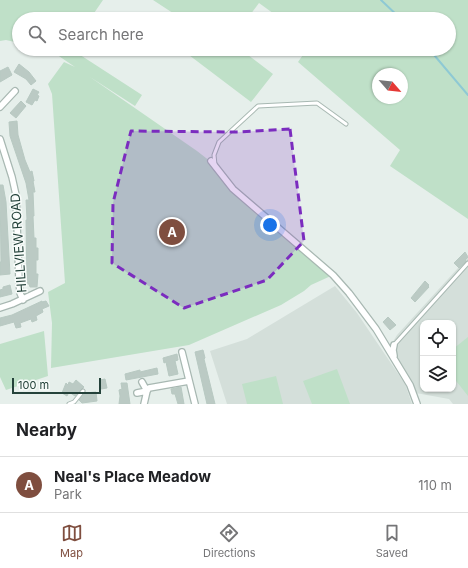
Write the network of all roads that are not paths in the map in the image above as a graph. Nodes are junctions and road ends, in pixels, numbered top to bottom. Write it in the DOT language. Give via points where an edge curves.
graph roads {
  1 [pos="15,91"];
  2 [pos="0,107"];
  3 [pos="346,124"];
  4 [pos="0,139"];
  5 [pos="213,163"];
  6 [pos="468,263"];
  7 [pos="40,291"];
  8 [pos="23,300"];
  9 [pos="0,308"];
  10 [pos="394,345"];
  11 [pos="182,352"];
  12 [pos="396,362"];
  13 [pos="189,381"];
  14 [pos="142,382"];
  15 [pos="83,391"];
  16 [pos="147,391"];
  17 [pos="137,393"];
  18 [pos="69,404"];
  19 [pos="144,404"];
  20 [pos="195,404"];
  21 [pos="416,404"];
  1 -- 2 [label="street"];
  3 -- 5 [label="lane" via="316,102 258,106 219,142"];
  4 -- 8 [label="street, HILLVIEW ROAD" via="16,195 19,280"];
  5 -- 12 [label="street" via="233,189 333,275 376,329"];
  6 -- 10 [label="lane"];
  7 -- 8 [label="street"];
  8 -- 9 [label="street"];
  10 -- 12 [label="street"];
  11 -- 13 [label="street"];
  12 -- 21 [label="street" via="410,385"];
  13 -- 16 [label="street" via="153,387"];
  13 -- 20 [label="street"];
  14 -- 16 [label="street"];
  15 -- 18 [label="lane"];
  16 -- 17 [label="street"];
  16 -- 19 [label="street"];
}
